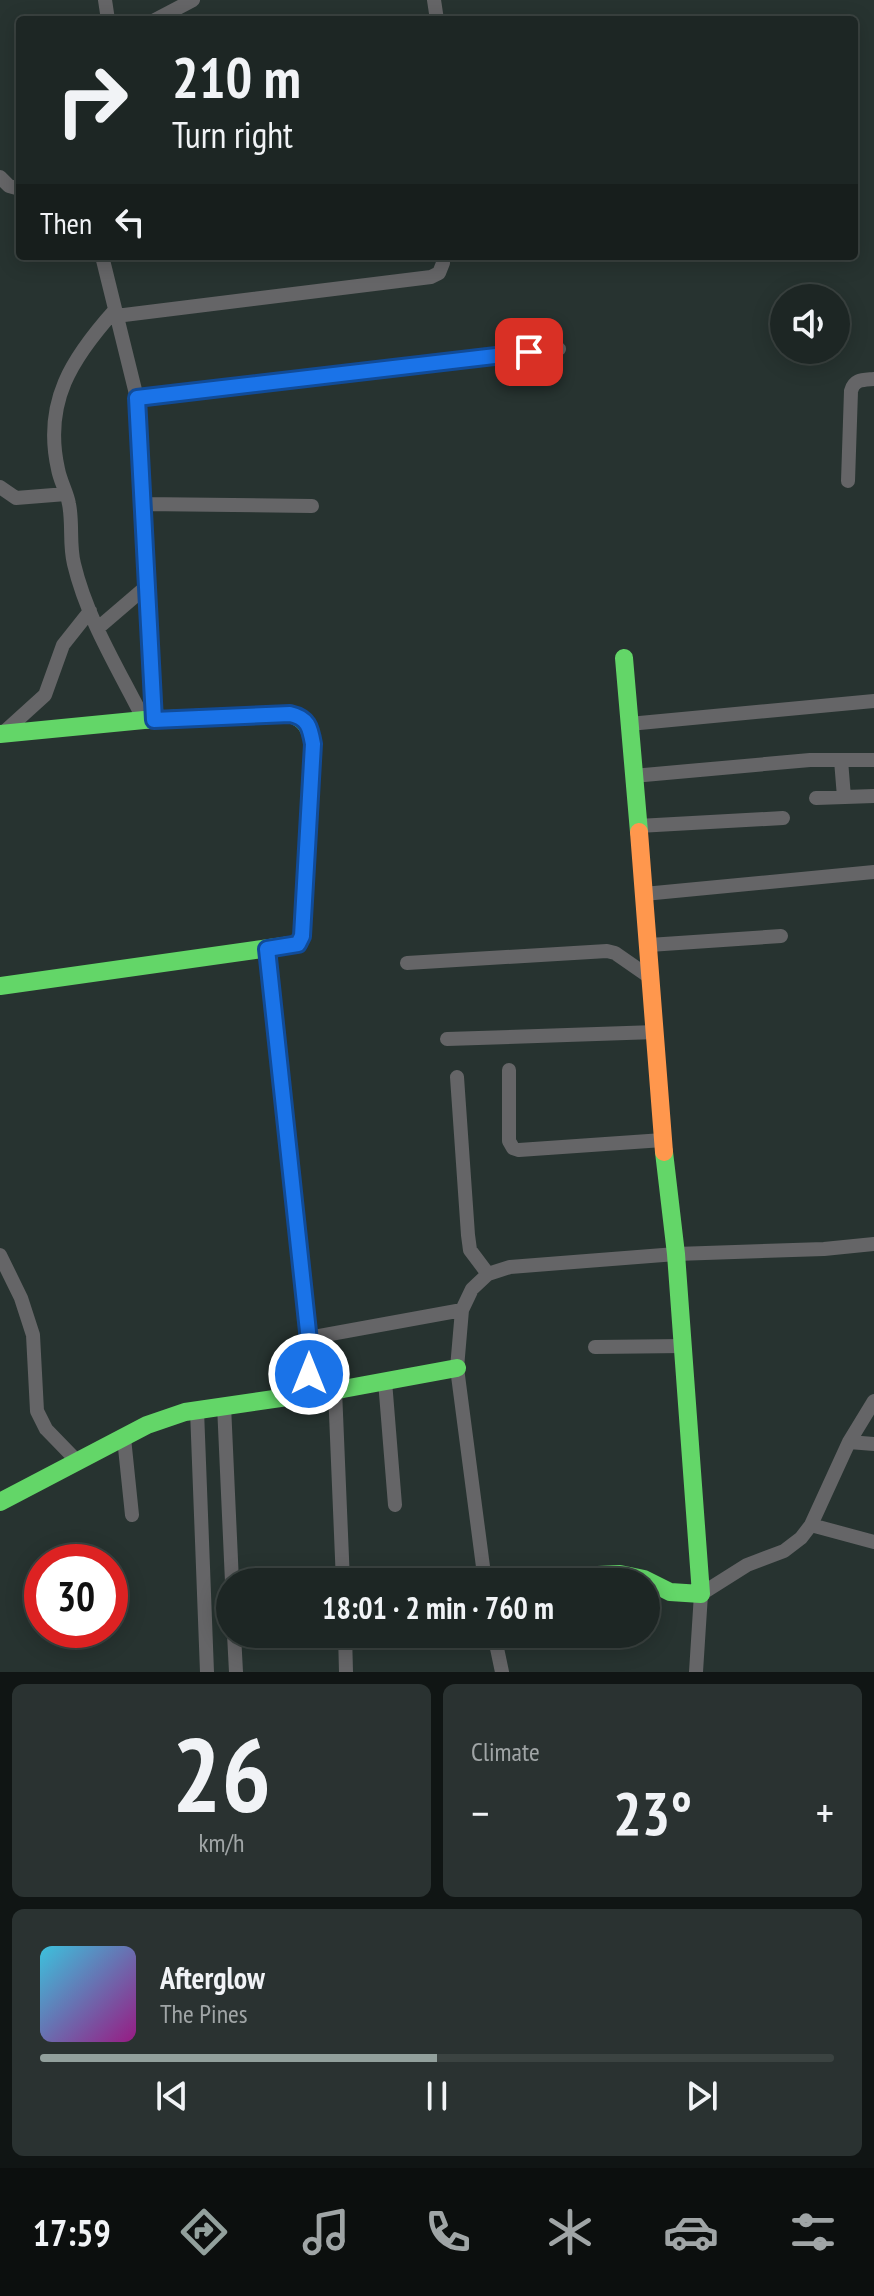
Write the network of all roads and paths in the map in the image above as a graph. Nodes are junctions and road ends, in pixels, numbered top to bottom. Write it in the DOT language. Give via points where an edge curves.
graph roads {
  1 [pos="193,0"];
  2 [pos="163,16"];
  3 [pos="103,260"];
  4 [pos="443,260"];
  5 [pos="115,313"];
  6 [pos="559,349"];
  7 [pos="874,379"];
  8 [pos="137,398"];
  9 [pos="848,481"];
  10 [pos="0,487"];
  11 [pos="66,494"];
  12 [pos="142,504"];
  13 [pos="312,506"];
  14 [pos="147,586"];
  15 [pos="90,611"];
  16 [pos="98,628"];
  17 [pos="624,658"];
  18 [pos="874,701"];
  19 [pos="149,720"];
  20 [pos="629,724"];
  21 [pos="1,734"];
  22 [pos="841,760"];
  23 [pos="874,760"];
  24 [pos="633,776"];
  25 [pos="874,796"];
  26 [pos="844,797"];
  27 [pos="816,798"];
  28 [pos="783,818"];
  29 [pos="638,826"];
  30 [pos="874,872"];
  31 [pos="644,894"];
  32 [pos="781,936"];
  33 [pos="649,945"];
  34 [pos="267,949"];
  35 [pos="407,963"];
  36 [pos="651,978"];
  37 [pos="0,986"];
  38 [pos="656,1032"];
  39 [pos="447,1039"];
  40 [pos="509,1070"];
  41 [pos="457,1077"];
  42 [pos="663,1140"];
  43 [pos="874,1244"];
  44 [pos="676,1254"];
  45 [pos="0,1255"];
  46 [pos="488,1274"];
  47 [pos="462,1310"];
  48 [pos="309,1341"];
  49 [pos="683,1346"];
  50 [pos="595,1347"];
  51 [pos="457,1368"];
  52 [pos="385,1381"];
  53 [pos="335,1390"];
  54 [pos="311,1393"];
  55 [pos="873,1403"];
  56 [pos="224,1405"];
  57 [pos="197,1410"];
  58 [pos="124,1438"];
  59 [pos="849,1442"];
  60 [pos="874,1444"];
  61 [pos="78,1462"];
  62 [pos="0,1502"];
  63 [pos="395,1505"];
  64 [pos="132,1515"];
  65 [pos="811,1525"];
  66 [pos="874,1542"];
  67 [pos="231,1568"];
  68 [pos="342,1568"];
  69 [pos="482,1568"];
  70 [pos="660,1587"];
  71 [pos="701,1594"];
  72 [pos="235,1648"];
  73 [pos="345,1648"];
  74 [pos="497,1648"];
  75 [pos="207,1672"];
  76 [pos="236,1672"];
  77 [pos="346,1672"];
  78 [pos="502,1672"];
  79 [pos="696,1672"];
  1 -- 2 [label="street"];
  3 -- 5 [label="street"];
  4 -- 5 [label="street" via="439,273 431,277"];
  5 -- 8 [label="street"];
  5 -- 11 [label="street" via="75,359 58,400 56,459"];
  6 -- 8 [label="street"];
  7 -- 9 [label="street" via="858,381 851,391"];
  8 -- 12 [label="street"];
  10 -- 11 [label="street" via="16,498"];
  11 -- 15 [label="street" via="73,561"];
  12 -- 13 [label="street"];
  12 -- 14 [label="street"];
  14 -- 16 [label="street"];
  14 -- 19 [label="street"];
  15 -- 16 [label="street"];
  15 -- 21 [label="street" via="63,645 45,695"];
  16 -- 19 [label="street"];
  17 -- 20 [label="street"];
  18 -- 20 [label="street"];
  19 -- 21 [label="street"];
  19 -- 34 [label="street" via="290,714 309,726 313,744 302,936 298,944"];
  20 -- 24 [label="street"];
  22 -- 23 [label="street"];
  22 -- 24 [label="street"];
  22 -- 26 [label="street"];
  24 -- 29 [label="street"];
  25 -- 26 [label="street"];
  26 -- 27 [label="street"];
  28 -- 29 [label="street"];
  29 -- 31 [label="street"];
  30 -- 31 [label="street"];
  31 -- 33 [label="street"];
  32 -- 33 [label="street"];
  33 -- 36 [label="street"];
  34 -- 37 [label="street"];
  34 -- 48 [label="street"];
  35 -- 36 [label="street" via="607,951"];
  36 -- 38 [label="street"];
  38 -- 39 [label="street"];
  38 -- 42 [label="street"];
  40 -- 42 [label="street" via="513,1148"];
  41 -- 46 [label="street" via="470,1250"];
  42 -- 44 [label="street"];
  43 -- 44 [label="street"];
  44 -- 46 [label="street" via="510,1267"];
  44 -- 49 [label="street"];
  45 -- 61 [label="street" via="33,1335 37,1411 46,1429"];
  46 -- 47 [label="street" via="472,1289"];
  47 -- 48 [label="street"];
  47 -- 51 [label="street"];
  48 -- 54 [label="street"];
  49 -- 50 [label="street"];
  49 -- 71 [label="street"];
  51 -- 52 [label="street"];
  51 -- 69 [label="street"];
  52 -- 53 [label="street"];
  52 -- 63 [label="street"];
  53 -- 54 [label="street"];
  53 -- 68 [label="street"];
  54 -- 56 [label="street"];
  55 -- 59 [label="street"];
  56 -- 57 [label="street"];
  56 -- 67 [label="street"];
  57 -- 58 [label="street"];
  57 -- 75 [label="street"];
  58 -- 61 [label="street"];
  58 -- 64 [label="street"];
  59 -- 60 [label="street"];
  59 -- 65 [label="street"];
  61 -- 62 [label="street"];
  65 -- 66 [label="street"];
  65 -- 71 [label="street" via="784,1551 747,1565"];
  70 -- 71 [label="street"];
  71 -- 79 [label="street"];
  72 -- 76 [label="street"];
  73 -- 77 [label="street"];
  74 -- 78 [label="street"];
}
